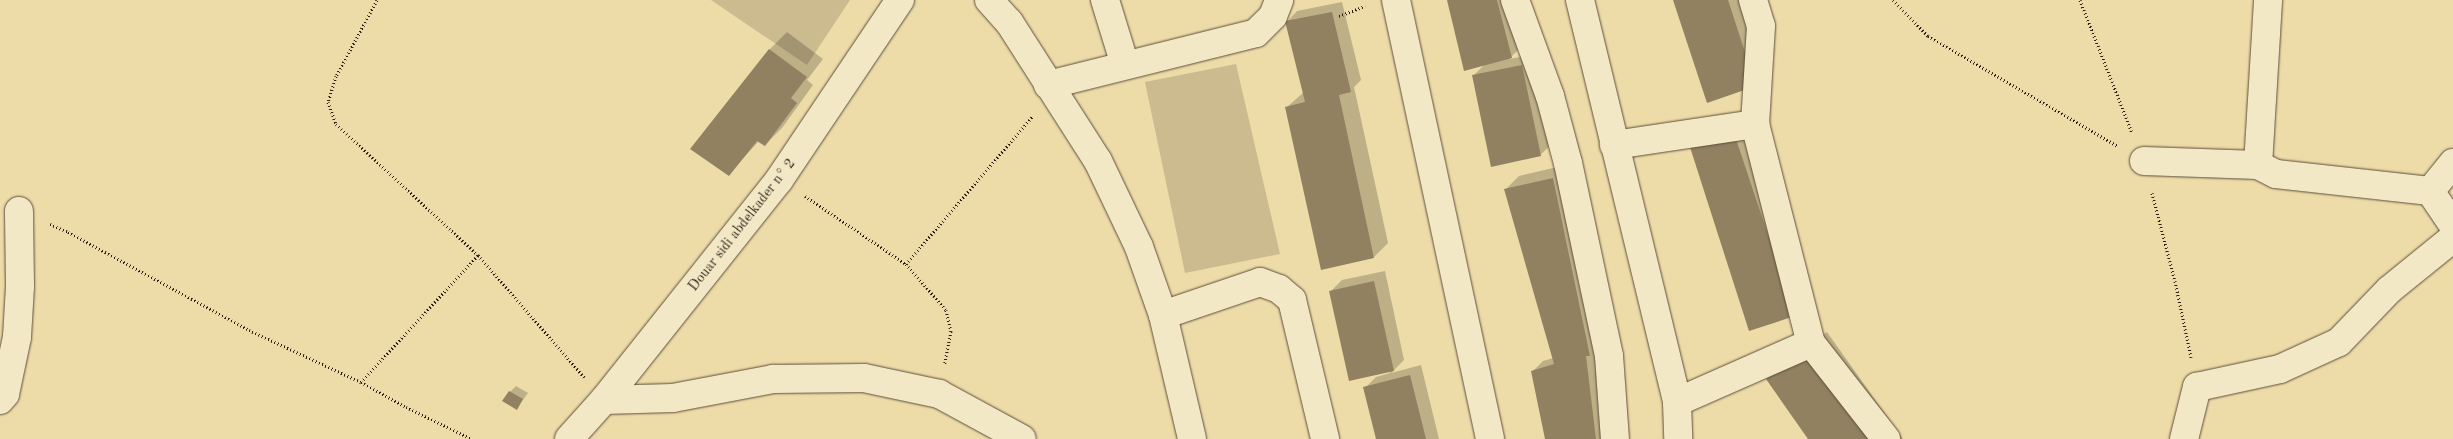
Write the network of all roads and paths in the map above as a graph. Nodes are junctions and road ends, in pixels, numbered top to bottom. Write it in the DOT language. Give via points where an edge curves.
graph roads {
  1 [pos="377,0"];
  2 [pos="900,0"];
  3 [pos="989,0"];
  4 [pos="1105,0"];
  5 [pos="1279,0"];
  6 [pos="1515,0"];
  7 [pos="1580,0"];
  8 [pos="1753,0"];
  9 [pos="1893,0"];
  10 [pos="2268,0"];
  11 [pos="1385,2"];
  12 [pos="1339,16"];
  13 [pos="1125,65"];
  14 [pos="1048,85"];
  15 [pos="1037,112"];
  16 [pos="1754,124"];
  17 [pos="1614,146"];
  18 [pos="2144,161"];
  19 [pos="2453,163"];
  20 [pos="2258,165"];
  21 [pos="779,180"];
  22 [pos="2430,191"];
  23 [pos="19,211"];
  24 [pos="2453,225"];
  25 [pos="2453,238"];
  26 [pos="478,255"];
  27 [pos="906,264"];
  28 [pos="1163,315"];
  29 [pos="1811,343"];
  30 [pos="361,382"];
  31 [pos="939,394"];
  32 [pos="0,400"];
  33 [pos="604,400"];
  34 [pos="1677,402"];
  35 [pos="472,439"];
  36 [pos="569,439"];
  37 [pos="1022,439"];
  38 [pos="1192,439"];
  39 [pos="1325,439"];
  40 [pos="1490,439"];
  41 [pos="1615,439"];
  42 [pos="1678,439"];
  43 [pos="1886,439"];
  44 [pos="2184,439"];
  1 -- 26 [label="path" via="336,76 328,102 336,124"];
  2 -- 21 [label="street, Douar sidi abdelkader n° 2"];
  3 -- 14 [label="street" via="1009,22"];
  4 -- 13 [label="street"];
  5 -- 13 [label="street" via="1273,16 1256,33"];
  6 -- 41 [label="street" via="1550,96 1568,163 1609,356"];
  7 -- 17 [label="street"];
  8 -- 16 [label="street" via="1761,26"];
  9 -- 18 [label="path" via="1928,36"];
  10 -- 20 [label="street"];
  11 -- 12 [label="path"];
  11 -- 40 [label="street"];
  13 -- 14 [label="street"];
  14 -- 28 [label="street" via="1098,161 1139,247"];
  15 -- 27 [label="path"];
  16 -- 17 [label="street"];
  16 -- 29 [label="street"];
  17 -- 34 [label="street"];
  18 -- 20 [label="street"];
  19 -- 22 [label="street"];
  20 -- 22 [label="street" via="2276,174"];
  21 -- 27 [label="path"];
  21 -- 33 [label="street, Douar sidi abdelkader n° 2"];
  22 -- 24 [label="street"];
  23 -- 30 [label="path" via="68,232 248,330"];
  23 -- 32 [label="street" via="17,337 5,394"];
  25 -- 44 [label="street" via="2390,290 2339,342 2280,369 2197,388"];
  26 -- 30 [label="path"];
  26 -- 33 [label="path"];
  27 -- 31 [label="path" via="946,310 951,331"];
  28 -- 38 [label="street"];
  28 -- 39 [label="street" via="1260,282 1279,289 1292,300"];
  29 -- 34 [label="street"];
  29 -- 43 [label="street"];
  30 -- 35 [label="path"];
  31 -- 33 [label="street" via="864,378 773,379 673,398"];
  31 -- 37 [label="street"];
  33 -- 36 [label="street, Douar sidi abdelkader n° 2"];
  34 -- 42 [label="street"];
}
